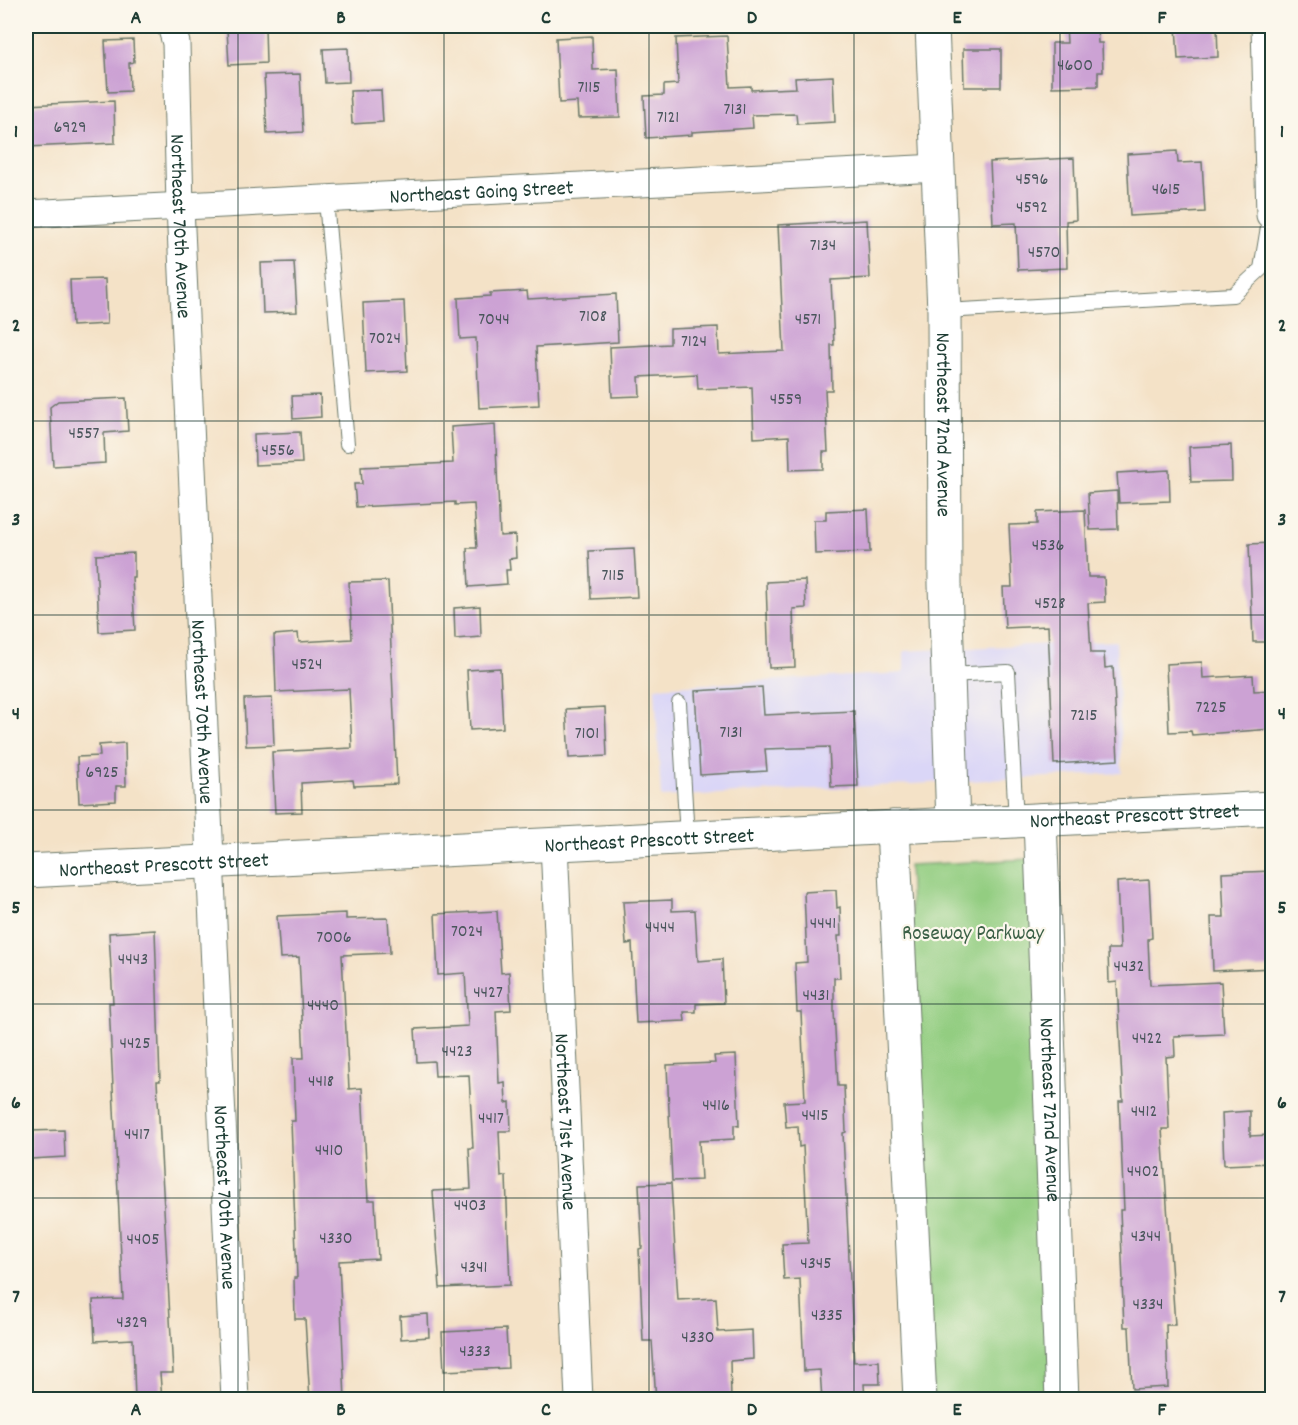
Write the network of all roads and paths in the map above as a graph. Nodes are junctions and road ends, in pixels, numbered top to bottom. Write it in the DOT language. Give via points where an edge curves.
graph roads {
  1 [pos="171,26"];
  2 [pos="932,26"];
  3 [pos="1265,26"];
  4 [pos="938,168"];
  5 [pos="326,200"];
  6 [pos="180,207"];
  7 [pos="26,214"];
  8 [pos="1270,215"];
  9 [pos="944,311"];
  10 [pos="347,444"];
  11 [pos="948,675"];
  12 [pos="679,703"];
  13 [pos="1272,808"];
  14 [pos="1028,820"];
  15 [pos="953,824"];
  16 [pos="893,827"];
  17 [pos="687,837"];
  18 [pos="554,844"];
  19 [pos="210,861"];
  20 [pos="26,871"];
  21 [pos="235,1400"];
  22 [pos="579,1400"];
  23 [pos="920,1400"];
  24 [pos="1062,1400"];
  1 -- 6 [label="street, Northeast 70th Avenue" via="176,43"];
  2 -- 4 [label="street, Northeast 72nd Avenue"];
  3 -- 8 [label="street"];
  4 -- 5 [label="street, Northeast Going Street"];
  4 -- 9 [label="street, Northeast 72nd Avenue"];
  5 -- 6 [label="street, Northeast Going Street"];
  5 -- 10 [label="lane"];
  6 -- 7 [label="street, Northeast Going Street"];
  6 -- 19 [label="street, Northeast 70th Avenue"];
  8 -- 9 [label="lane" via="1261,269 1233,295"];
  9 -- 11 [label="street, Northeast 72nd Avenue"];
  11 -- 14 [label="lane" via="1008,672"];
  11 -- 15 [label="street, Northeast 72nd Avenue"];
  12 -- 17 [label="lane"];
  13 -- 14 [label="street, Northeast Prescott Street"];
  14 -- 15 [label="street, Northeast Prescott Street"];
  14 -- 24 [label="street, Northeast 72nd Avenue"];
  15 -- 16 [label="street, Northeast Prescott Street"];
  16 -- 17 [label="street, Northeast Prescott Street"];
  16 -- 23 [label="street"];
  17 -- 18 [label="street, Northeast Prescott Street"];
  18 -- 19 [label="street, Northeast Prescott Street"];
  18 -- 22 [label="street, Northeast 71st Avenue"];
  19 -- 20 [label="street, Northeast Prescott Street"];
  19 -- 21 [label="street, Northeast 70th Avenue"];
}
